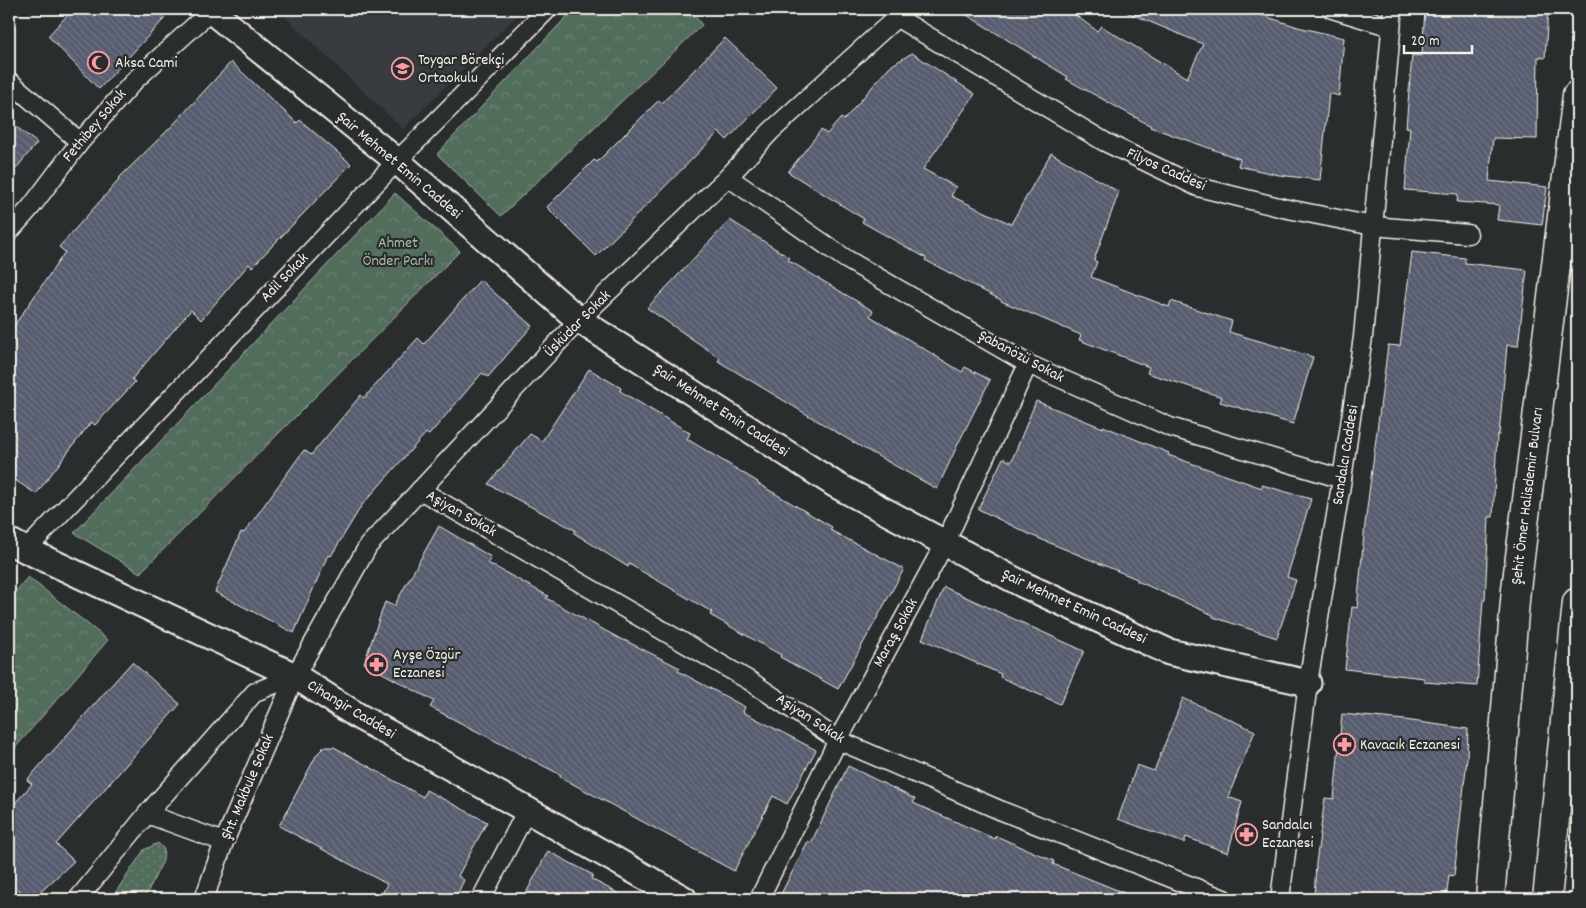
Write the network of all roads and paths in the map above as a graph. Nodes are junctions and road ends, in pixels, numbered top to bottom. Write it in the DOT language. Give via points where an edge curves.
graph roads {
  1 [pos="211,9"];
  2 [pos="548,9"];
  3 [pos="1332,9"];
  4 [pos="1392,9"];
  5 [pos="901,13"];
  6 [pos="1391,26"];
  7 [pos="9,81"];
  8 [pos="1577,95"];
  9 [pos="80,142"];
  10 [pos="396,161"];
  11 [pos="728,177"];
  12 [pos="1373,226"];
  13 [pos="9,232"];
  14 [pos="1468,234"];
  15 [pos="579,320"];
  16 [pos="1028,364"];
  17 [pos="1342,479"];
  18 [pos="420,490"];
  19 [pos="945,543"];
  20 [pos="17,546"];
  21 [pos="1577,602"];
  22 [pos="295,676"];
  23 [pos="1308,683"];
  24 [pos="838,740"];
  25 [pos="527,810"];
  26 [pos="147,814"];
  27 [pos="224,842"];
  28 [pos="78,899"];
  29 [pos="204,899"];
  30 [pos="481,899"];
  31 [pos="684,899"];
  32 [pos="759,899"];
  33 [pos="1224,899"];
  34 [pos="1280,899"];
  35 [pos="1490,899"];
  36 [pos="1547,899"];
  1 -- 9 [label="street, Fethibey Sokak" via="135,80"];
  1 -- 10 [label="street, Şair Mehmet Emin Caddesi"];
  2 -- 10 [label="street, Adil Sokak"];
  3 -- 6 [label="street"];
  4 -- 6 [label="street, Sandalcı Caddesi"];
  5 -- 11 [label="street, Üsküdar Sokak"];
  5 -- 12 [label="street, Filyos Caddesi" via="1105,142 1198,187"];
  6 -- 12 [label="street, Sandalcı Caddesi"];
  7 -- 9 [label="street"];
  8 -- 35 [label="highway, Şehit Ömer Halisdemir Bulvarı" via="1516,589"];
  9 -- 13 [label="street, Fethibey Sokak"];
  10 -- 15 [label="street, Şair Mehmet Emin Caddesi"];
  10 -- 20 [label="street, Adil Sokak"];
  11 -- 15 [label="street, Üsküdar Sokak"];
  11 -- 16 [label="street, Şabanözü Sokak" via="846,259"];
  12 -- 14 [label="street, Filyos Caddesi"];
  12 -- 17 [label="street, Sandalcı Caddesi" via="1363,337"];
  15 -- 18 [label="street, Üsküdar Sokak"];
  15 -- 19 [label="street, Şair Mehmet Emin Caddesi" via="836,485"];
  16 -- 17 [label="street, Şabanözü Sokak" via="1170,427"];
  16 -- 19 [label="street, Maraş Sokak"];
  17 -- 23 [label="street, Sandalcı Caddesi"];
  18 -- 22 [label="street, Üsküdar Sokak" via="368,546"];
  18 -- 24 [label="street, Aşiyan Sokak" via="750,681"];
  19 -- 23 [label="street, Şair Mehmet Emin Caddesi" via="1022,584 1169,652"];
  19 -- 24 [label="street, Maraş Sokak"];
  20 -- 22 [label="street, Cihangir Caddesi"];
  21 -- 36 [label="highway"];
  22 -- 25 [label="street, Cihangir Caddesi" via="358,716"];
  22 -- 26 [label="street" via="255,692"];
  22 -- 27 [label="street, Şht. Makbule Sokak"];
  23 -- 34 [label="street, Sandalcı Caddesi"];
  24 -- 32 [label="street, Maraş Sokak"];
  24 -- 33 [label="street, Aşiyan Sokak" via="1002,811"];
  25 -- 30 [label="street"];
  25 -- 31 [label="street, Cihangir Caddesi"];
  26 -- 27 [label="street"];
  26 -- 28 [label="street"];
  27 -- 29 [label="street, Şht. Makbule Sokak"];
}
